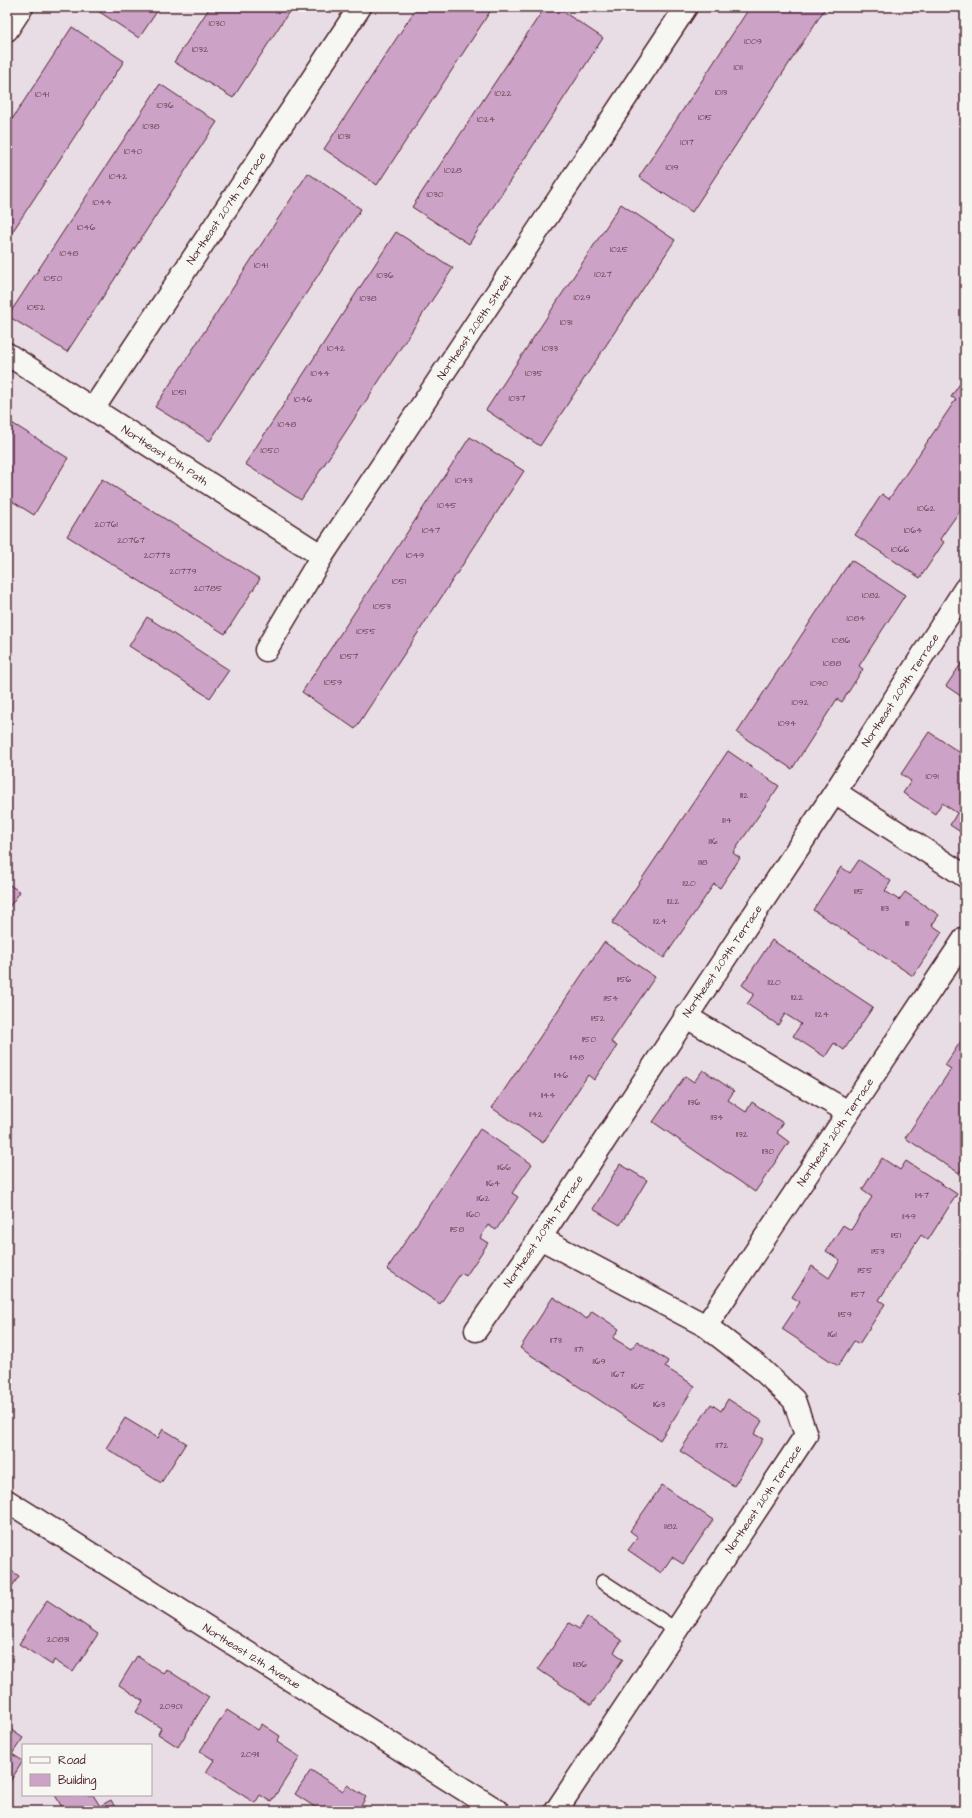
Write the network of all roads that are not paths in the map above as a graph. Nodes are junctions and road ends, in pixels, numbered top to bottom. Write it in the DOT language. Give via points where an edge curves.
graph roads {
  1 [pos="22,7"];
  2 [pos="360,7"];
  3 [pos="686,7"];
  4 [pos="7,30"];
  5 [pos="7,354"];
  6 [pos="93,409"];
  7 [pos="322,556"];
  8 [pos="965,589"];
  9 [pos="266,650"];
  10 [pos="835,792"];
  11 [pos="965,876"];
  12 [pos="965,938"];
  13 [pos="685,1016"];
  14 [pos="848,1112"];
  15 [pos="540,1238"];
  16 [pos="706,1326"];
  17 [pos="476,1330"];
  18 [pos="7,1501"];
  19 [pos="603,1582"];
  20 [pos="676,1630"];
  21 [pos="498,1811"];
  22 [pos="556,1811"];
  1 -- 4 [label="street"];
  2 -- 6 [label="street, Northeast 207th Terrace"];
  3 -- 7 [label="street, Northeast 208th Street"];
  5 -- 6 [label="street, Northeast 10th Path"];
  6 -- 7 [label="street, Northeast 10th Path"];
  7 -- 9 [label="street, Northeast 208th Street"];
  8 -- 10 [label="street, Northeast 209th Terrace"];
  10 -- 11 [label="street"];
  10 -- 13 [label="street, Northeast 209th Terrace"];
  12 -- 14 [label="street, Northeast 210th Terrace"];
  13 -- 14 [label="street"];
  13 -- 15 [label="street, Northeast 209th Terrace"];
  14 -- 16 [label="street, Northeast 210th Terrace"];
  15 -- 16 [label="street, Northeast 210th Terrace"];
  15 -- 17 [label="street, Northeast 209th Terrace"];
  16 -- 20 [label="street, Northeast 210th Terrace" via="759,1367 794,1400 806,1435"];
  18 -- 21 [label="street, Northeast 12th Avenue"];
  19 -- 20 [label="lane"];
  20 -- 22 [label="street, Northeast 210th Terrace"];
}
